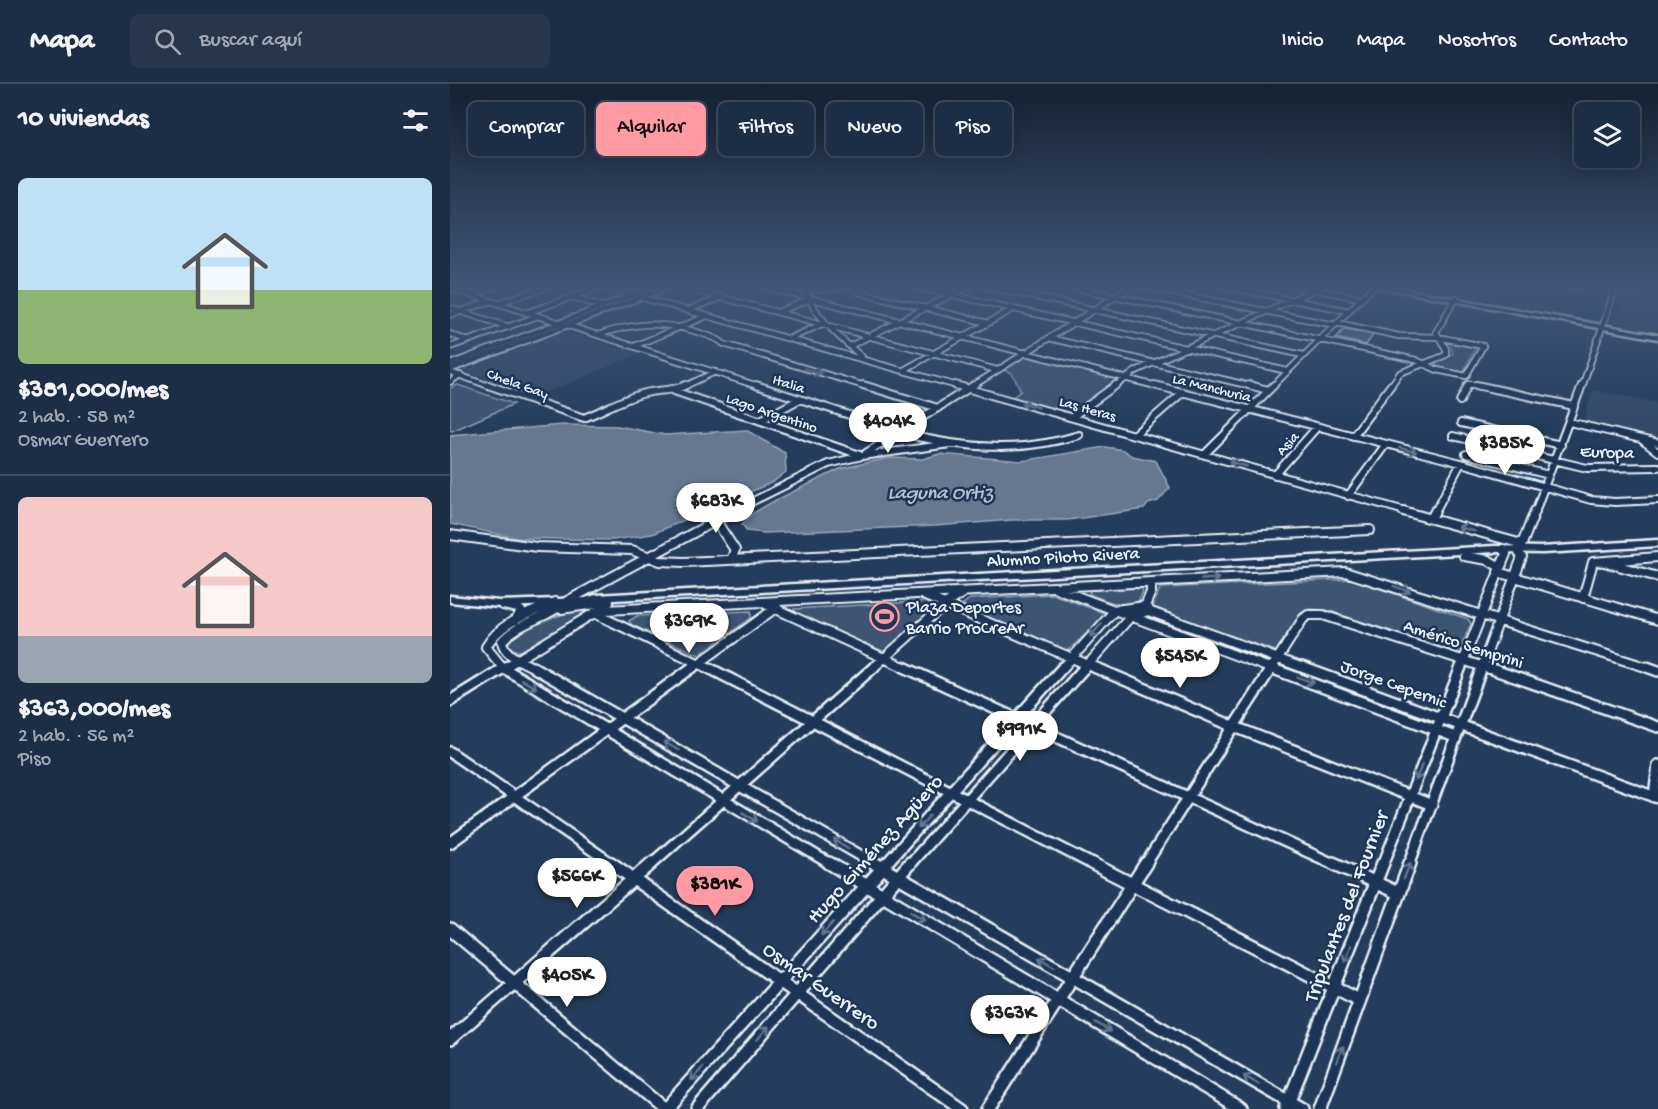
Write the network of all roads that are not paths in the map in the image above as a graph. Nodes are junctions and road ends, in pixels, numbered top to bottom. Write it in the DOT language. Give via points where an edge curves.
graph roads {
  1 [pos="450,334"];
  2 [pos="489,334"];
  3 [pos="539,334"];
  4 [pos="545,334"];
  5 [pos="594,334"];
  6 [pos="602,334"];
  7 [pos="662,334"];
  8 [pos="703,334"];
  9 [pos="775,334"];
  10 [pos="800,334"];
  11 [pos="837,334"];
  12 [pos="861,334"];
  13 [pos="874,334"];
  14 [pos="948,334"];
  15 [pos="971,334"];
  16 [pos="1056,334"];
  17 [pos="1122,334"];
  18 [pos="1211,334"];
  19 [pos="1295,334"];
  20 [pos="1326,334"];
  21 [pos="1388,334"];
  22 [pos="1437,334"];
  23 [pos="1600,334"];
  24 [pos="598,335"];
  25 [pos="1216,335"];
  26 [pos="870,336"];
  27 [pos="791,338"];
  28 [pos="964,338"];
  29 [pos="1049,338"];
  30 [pos="1437,338"];
  31 [pos="1320,339"];
  32 [pos="469,341"];
  33 [pos="633,346"];
  34 [pos="450,347"];
  35 [pos="851,347"];
  36 [pos="1187,348"];
  37 [pos="836,351"];
  38 [pos="1024,353"];
  39 [pos="934,354"];
  40 [pos="1303,355"];
  41 [pos="866,360"];
  42 [pos="1154,363"];
  43 [pos="450,364"];
  44 [pos="1426,364"];
  45 [pos="450,370"];
  46 [pos="904,370"];
  47 [pos="997,370"];
  48 [pos="1287,371"];
  49 [pos="715,372"];
  50 [pos="460,375"];
  51 [pos="1124,378"];
  52 [pos="450,381"];
  53 [pos="970,388"];
  54 [pos="1268,390"];
  55 [pos="674,391"];
  56 [pos="1182,393"];
  57 [pos="800,399"];
  58 [pos="1460,401"];
  59 [pos="1574,406"];
  60 [pos="938,408"];
  61 [pos="1250,410"];
  62 [pos="1072,417"];
  63 [pos="761,420"];
  64 [pos="1569,422"];
  65 [pos="1461,423"];
  66 [pos="1317,427"];
  67 [pos="901,432"];
  68 [pos="1079,435"];
  69 [pos="1134,435"];
  70 [pos="1353,436"];
  71 [pos="1453,436"];
  72 [pos="1641,439"];
  73 [pos="1658,443"];
  74 [pos="950,444"];
  75 [pos="1386,444"];
  76 [pos="1561,445"];
  77 [pos="1658,452"];
  78 [pos="1466,454"];
  79 [pos="1204,455"];
  80 [pos="862,456"];
  81 [pos="1556,461"];
  82 [pos="1461,463"];
  83 [pos="1658,467"];
  84 [pos="1275,475"];
  85 [pos="1549,475"];
  86 [pos="1545,487"];
  87 [pos="1348,496"];
  88 [pos="1658,500"];
  89 [pos="1431,519"];
  90 [pos="712,521"];
  91 [pos="1370,530"];
  92 [pos="450,535"];
  93 [pos="1658,543"];
  94 [pos="1523,550"];
  95 [pos="1504,552"];
  96 [pos="1464,556"];
  97 [pos="647,557"];
  98 [pos="1658,557"];
  99 [pos="731,560"];
  100 [pos="1597,560"];
  101 [pos="1499,570"];
  102 [pos="1514,577"];
  103 [pos="1658,577"];
  104 [pos="1151,582"];
  105 [pos="1054,587"];
  106 [pos="965,591"];
  107 [pos="921,594"];
  108 [pos="1583,597"];
  109 [pos="450,599"];
  110 [pos="788,600"];
  111 [pos="585,601"];
  112 [pos="609,602"];
  113 [pos="760,602"];
  114 [pos="499,604"];
  115 [pos="561,604"];
  116 [pos="945,604"];
  117 [pos="774,609"];
  118 [pos="1115,609"];
  119 [pos="1147,609"];
  120 [pos="594,613"];
  121 [pos="1481,614"];
  122 [pos="1131,616"];
  123 [pos="516,620"];
  124 [pos="1499,620"];
  125 [pos="1658,620"];
  126 [pos="1071,657"];
  127 [pos="518,658"];
  128 [pos="885,658"];
  129 [pos="1279,658"];
  130 [pos="1464,660"];
  131 [pos="698,663"];
  132 [pos="1088,664"];
  133 [pos="1481,666"];
  134 [pos="502,668"];
  135 [pos="1273,668"];
  136 [pos="1658,671"];
  137 [pos="450,701"];
  138 [pos="622,718"];
  139 [pos="1017,718"];
  140 [pos="1441,718"];
  141 [pos="812,722"];
  142 [pos="1459,725"];
  143 [pos="1034,726"];
  144 [pos="1235,727"];
  145 [pos="1658,727"];
  146 [pos="1436,729"];
  147 [pos="605,730"];
  148 [pos="1455,737"];
  149 [pos="450,752"];
  150 [pos="1658,765"];
  151 [pos="741,786"];
  152 [pos="951,792"];
  153 [pos="514,796"];
  154 [pos="1190,797"];
  155 [pos="1409,797"];
  156 [pos="1656,797"];
  157 [pos="967,800"];
  158 [pos="724,801"];
  159 [pos="1432,806"];
  160 [pos="450,843"];
  161 [pos="882,868"];
  162 [pos="899,878"];
  163 [pos="634,879"];
  164 [pos="1376,881"];
  165 [pos="866,885"];
  166 [pos="1133,885"];
  167 [pos="1398,893"];
  168 [pos="882,896"];
  169 [pos="450,929"];
  170 [pos="1074,978"];
  171 [pos="781,980"];
  172 [pos="514,983"];
  173 [pos="1334,988"];
  174 [pos="798,992"];
  175 [pos="1058,1000"];
  176 [pos="1359,1000"];
  177 [pos="450,1039"];
  178 [pos="1288,1105"];
  179 [pos="665,1109"];
  180 [pos="697,1109"];
  181 [pos="962,1109"];
  182 [pos="988,1109"];
  183 [pos="1241,1109"];
  184 [pos="1302,1109"];
  185 [pos="1320,1109"];
  1 -- 32 [label="street"];
  2 -- 32 [label="street"];
  3 -- 43 [label="street"];
  4 -- 45 [label="highway"];
  5 -- 24 [label="street, Italia"];
  6 -- 24 [label="street"];
  7 -- 33 [label="street"];
  8 -- 60 [label="street, one-way" via="724,344"];
  9 -- 27 [label="street, Las Heras"];
  10 -- 27 [label="street"];
  11 -- 35 [label="street"];
  12 -- 26 [label="street"];
  13 -- 26 [label="street"];
  14 -- 28 [label="street, La Manchuria"];
  15 -- 28 [label="street"];
  16 -- 29 [label="street"];
  17 -- 36 [label="street"];
  18 -- 25 [label="street"];
  19 -- 31 [label="street"];
  20 -- 31 [label="street"];
  21 -- 30 [label="street"];
  22 -- 30 [label="street"];
  23 -- 59 [label="street"];
  24 -- 33 [label="street, Italia"];
  25 -- 36 [label="street"];
  25 -- 40 [label="street"];
  26 -- 35 [label="street"];
  26 -- 39 [label="street"];
  27 -- 37 [label="street, Las Heras"];
  28 -- 38 [label="street, La Manchuria"];
  28 -- 39 [label="street"];
  29 -- 38 [label="street"];
  29 -- 42 [label="street"];
  30 -- 44 [label="street" via="1446,355"];
  30 -- 44 [label="street" via="1483,346 1466,375"];
  31 -- 40 [label="street"];
  31 -- 44 [label="street"];
  32 -- 34 [label="street"];
  33 -- 49 [label="street, Italia"];
  35 -- 37 [label="street"];
  35 -- 41 [label="street"];
  36 -- 42 [label="street"];
  36 -- 48 [label="street"];
  37 -- 41 [label="street, Las Heras"];
  38 -- 47 [label="street"];
  38 -- 51 [label="street, La Manchuria"];
  39 -- 46 [label="street"];
  39 -- 47 [label="street"];
  40 -- 48 [label="street"];
  41 -- 46 [label="street, Las Heras"];
  42 -- 51 [label="street"];
  42 -- 54 [label="street"];
  44 -- 70 [label="street" via="1400,373"];
  45 -- 50 [label="street, Chela Gay"];
  46 -- 53 [label="street, Las Heras"];
  47 -- 53 [label="street"];
  48 -- 54 [label="street"];
  49 -- 55 [label="street"];
  49 -- 57 [label="street, Italia"];
  50 -- 52 [label="street"];
  50 -- 55 [label="street, Chela Gay" via="578,417 590,417 650,391"];
  51 -- 56 [label="street, La Manchuria"];
  51 -- 62 [label="street"];
  53 -- 60 [label="street"];
  62 -- 53 [label="street, Las Heras, one-way"];
  54 -- 61 [label="street"];
  55 -- 63 [label="street, Lago Argentino"];
  56 -- 61 [label="street, La Manchuria"];
  56 -- 69 [label="street"];
  57 -- 63 [label="street"];
  57 -- 67 [label="street, Italia"];
  58 -- 59 [label="street" via="1469,384"];
  59 -- 64 [label="street"];
  60 -- 67 [label="street"];
  61 -- 66 [label="street, La Manchuria"];
  61 -- 79 [label="street"];
  62 -- 69 [label="street, Las Heras"];
  63 -- 80 [label="street, Lago Argentino"];
  64 -- 72 [label="street"];
  64 -- 76 [label="street"];
  65 -- 76 [label="street"];
  66 -- 70 [label="street, La Manchuria"];
  66 -- 84 [label="street, Asia"];
  67 -- 74 [label="street, Italia"];
  67 -- 80 [label="street"];
  68 -- 74 [label="street, Italia" via="1028,447"];
  69 -- 79 [label="street, Las Heras"];
  70 -- 75 [label="street, La Manchuria"];
  71 -- 81 [label="street, Europa"];
  72 -- 73 [label="street"];
  72 -- 77 [label="street"];
  74 -- 80 [label="street"];
  75 -- 82 [label="street, La Manchuria, one-way"];
  75 -- 87 [label="street"];
  76 -- 81 [label="street"];
  78 -- 85 [label="street"];
  84 -- 79 [label="street, Las Heras, one-way"];
  80 -- 90 [label="street" via="828,464"];
  81 -- 83 [label="street, Europa" via="1587,468"];
  81 -- 85 [label="street"];
  82 -- 86 [label="street, La Manchuria"];
  82 -- 89 [label="street"];
  84 -- 87 [label="street, Las Heras"];
  85 -- 86 [label="street"];
  86 -- 88 [label="street, La Manchuria" via="1604,501"];
  86 -- 94 [label="street"];
  87 -- 89 [label="street, Las Heras"];
  94 -- 89 [label="street, Las Heras, one-way"];
  90 -- 97 [label="street"];
  90 -- 99 [label="street" via="735,550"];
  91 -- 99 [label="street"];
  92 -- 97 [label="street" via="537,547 632,550"];
  93 -- 94 [label="main road, Alumno Piloto Rivera"];
  94 -- 95 [label="main road, Alumno Piloto Rivera"];
  94 -- 102 [label="street"];
  95 -- 96 [label="main road, Alumno Piloto Rivera"];
  95 -- 101 [label="street, Tripulantes del Fournier"];
  95 -- 111 [label="main road, Alumno Piloto Rivera"];
  96 -- 101 [label="street" via="1488,560"];
  96 -- 112 [label="main road, Alumno Piloto Rivera"];
  97 -- 99 [label="street" via="684,562"];
  97 -- 115 [label="street"];
  98 -- 100 [label="street"];
  100 -- 103 [label="street"];
  100 -- 108 [label="street" via="1593,562"];
  101 -- 102 [label="street"];
  101 -- 121 [label="street, Tripulantes del Fournier"];
  102 -- 108 [label="street"];
  102 -- 124 [label="street"];
  104 -- 105 [label="street"];
  104 -- 119 [label="street"];
  104 -- 121 [label="street, one-way" via="1345,572"];
  105 -- 106 [label="street"];
  105 -- 118 [label="street, Jorge Cepernic"];
  106 -- 107 [label="street"];
  106 -- 116 [label="street"];
  107 -- 110 [label="street"];
  107 -- 116 [label="street"];
  108 -- 125 [label="street"];
  109 -- 114 [label="main road, Alumno Piloto Rivera"];
  110 -- 113 [label="street"];
  110 -- 117 [label="street"];
  111 -- 112 [label="main road, Alumno Piloto Rivera"];
  111 -- 115 [label="main road, Alumno Piloto Rivera"];
  112 -- 115 [label="street"];
  113 -- 117 [label="street"];
  113 -- 120 [label="street"];
  114 -- 115 [label="main road, Alumno Piloto Rivera"];
  114 -- 123 [label="street" via="518,608 521,611"];
  115 -- 123 [label="street"];
  115 -- 127 [label="street" via="504,637 502,647"];
  116 -- 126 [label="street"];
  116 -- 128 [label="street"];
  117 -- 128 [label="street"];
  117 -- 131 [label="street"];
  118 -- 119 [label="street"];
  118 -- 122 [label="street, Jorge Cepernic"];
  118 -- 126 [label="street, Hugo Giménez Agüero, one-way"];
  119 -- 122 [label="street"];
  119 -- 129 [label="street, Jorge Cepernic"];
  120 -- 127 [label="street"];
  120 -- 131 [label="street"];
  121 -- 124 [label="street"];
  121 -- 130 [label="street, Tripulantes del Fournier"];
  122 -- 132 [label="street, Hugo Giménez Agüero"];
  122 -- 135 [label="street, Jorge Cepernic"];
  123 -- 134 [label="street" via="495,632 486,647"];
  124 -- 133 [label="street"];
  124 -- 136 [label="street"];
  126 -- 132 [label="street"];
  126 -- 139 [label="street, Hugo Giménez Agüero"];
  127 -- 134 [label="street"];
  127 -- 138 [label="street"];
  128 -- 139 [label="street"];
  128 -- 141 [label="street"];
  129 -- 130 [label="street, Américo Semprini" via="1303,619 1316,614"];
  129 -- 135 [label="street, Américo Semprini"];
  129 -- 140 [label="street, Jorge Cepernic"];
  130 -- 133 [label="street, Américo Semprini"];
  130 -- 140 [label="street, Tripulantes del Fournier"];
  131 -- 138 [label="street"];
  131 -- 141 [label="street"];
  132 -- 143 [label="street, Hugo Giménez Agüero"];
  132 -- 144 [label="street"];
  133 -- 142 [label="street"];
  133 -- 145 [label="street, Américo Semprini"];
  134 -- 137 [label="street"];
  134 -- 147 [label="street, one-way"];
  135 -- 144 [label="street, Américo Semprini"];
  135 -- 146 [label="street, Jorge Cepernic, one-way"];
  138 -- 147 [label="street"];
  151 -- 138 [label="street, one-way"];
  139 -- 143 [label="street"];
  139 -- 152 [label="street, Hugo Giménez Agüero"];
  140 -- 142 [label="street, Jorge Cepernic"];
  140 -- 146 [label="street, Tripulantes del Fournier"];
  141 -- 151 [label="street"];
  141 -- 152 [label="street"];
  142 -- 148 [label="street"];
  142 -- 156 [label="street, Jorge Cepernic"];
  143 -- 154 [label="street"];
  143 -- 157 [label="street, Hugo Giménez Agüero"];
  144 -- 154 [label="street, Américo Semprini"];
  144 -- 155 [label="street"];
  146 -- 148 [label="street, Jorge Cepernic"];
  146 -- 155 [label="street, Tripulantes del Fournier, one-way"];
  147 -- 153 [label="street"];
  147 -- 158 [label="street"];
  148 -- 159 [label="street"];
  149 -- 153 [label="street, Osmar Guerrero"];
  150 -- 156 [label="street"];
  151 -- 158 [label="street"];
  161 -- 151 [label="street, one-way"];
  152 -- 157 [label="street"];
  152 -- 161 [label="street, Hugo Giménez Agüero, one-way"];
  153 -- 160 [label="street"];
  153 -- 163 [label="street, Osmar Guerrero"];
  154 -- 164 [label="street"];
  154 -- 166 [label="street, Américo Semprini"];
  155 -- 159 [label="street"];
  155 -- 164 [label="street, Tripulantes del Fournier"];
  157 -- 162 [label="street, Hugo Giménez Agüero"];
  157 -- 166 [label="street"];
  158 -- 163 [label="street"];
  158 -- 165 [label="street, one-way"];
  167 -- 159 [label="street, one-way"];
  161 -- 162 [label="street"];
  161 -- 165 [label="street, Hugo Giménez Agüero"];
  162 -- 168 [label="street, Hugo Giménez Agüero"];
  170 -- 162 [label="street, one-way"];
  163 -- 171 [label="street, Osmar Guerrero"];
  163 -- 172 [label="street"];
  164 -- 167 [label="street"];
  164 -- 173 [label="street, Tripulantes del Fournier, one-way"];
  165 -- 168 [label="street"];
  165 -- 171 [label="street, Hugo Giménez Agüero, one-way"];
  166 -- 170 [label="street, Américo Semprini"];
  166 -- 173 [label="street"];
  167 -- 176 [label="street"];
  168 -- 174 [label="street, Hugo Giménez Agüero"];
  168 -- 175 [label="street, one-way"];
  169 -- 172 [label="street"];
  170 -- 175 [label="street, Américo Semprini"];
  178 -- 170 [label="street, one-way"];
  171 -- 174 [label="street, Osmar Guerrero"];
  171 -- 179 [label="street, Hugo Giménez Agüero, one-way"];
  172 -- 177 [label="street"];
  172 -- 179 [label="street"];
  173 -- 176 [label="street"];
  173 -- 178 [label="street, Tripulantes del Fournier"];
  180 -- 174 [label="street, Hugo Giménez Agüero, one-way"];
  174 -- 181 [label="street, Osmar Guerrero"];
  175 -- 182 [label="street, Américo Semprini"];
  175 -- 183 [label="street, one-way"];
  185 -- 176 [label="street, one-way"];
  178 -- 184 [label="street"];
}
